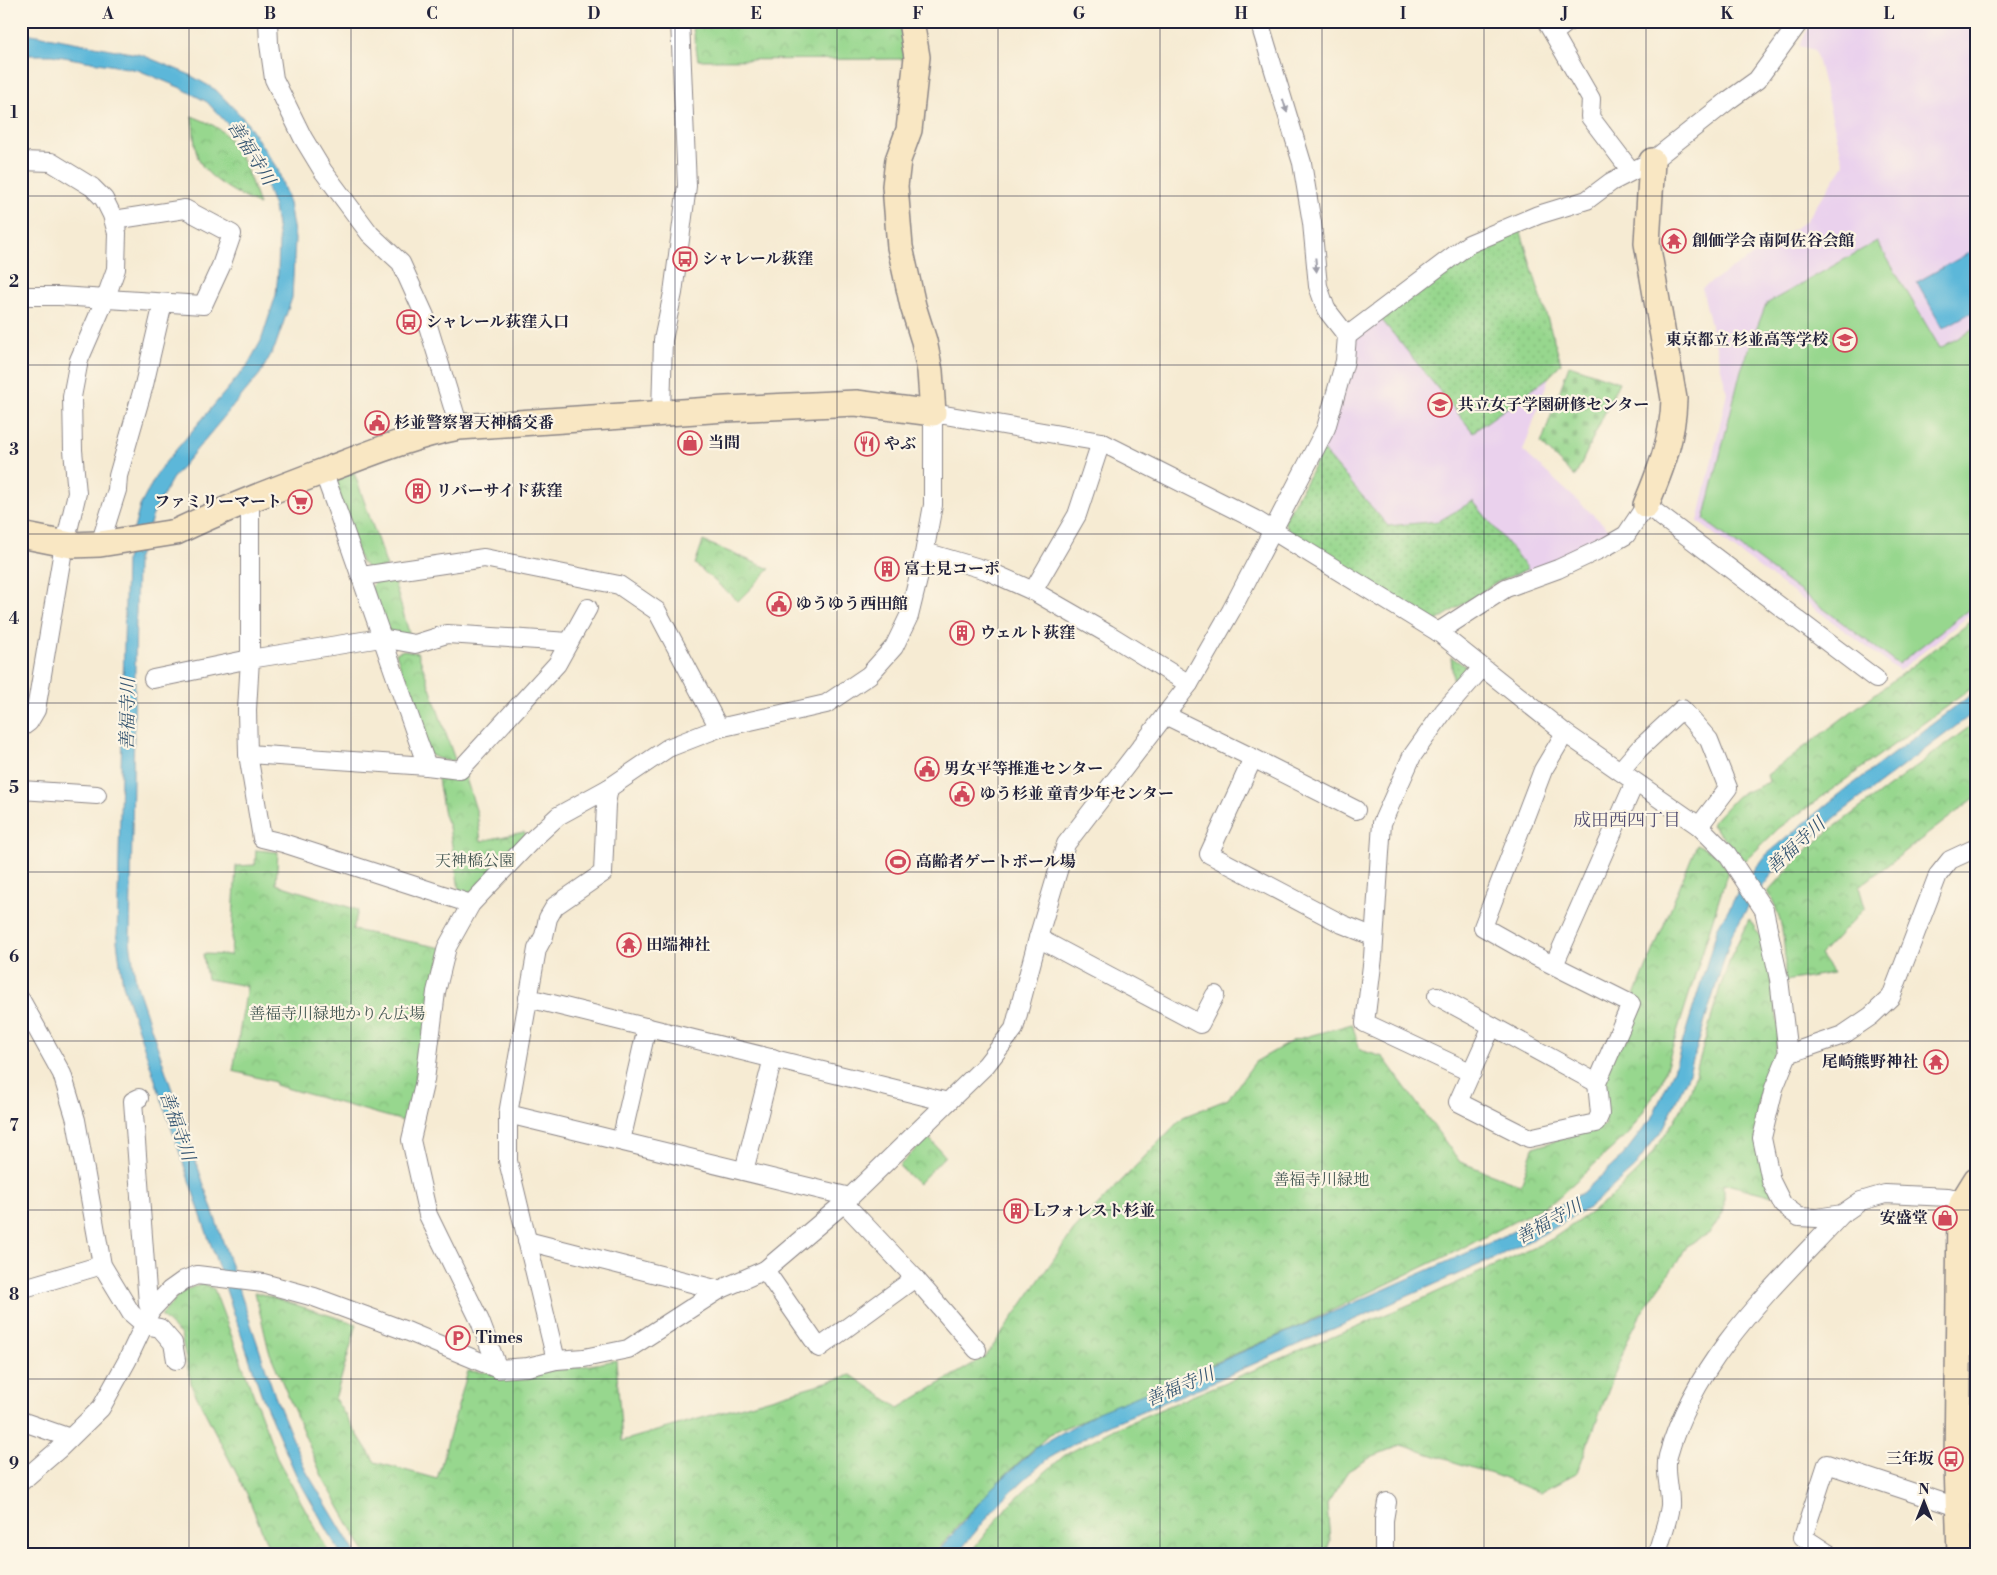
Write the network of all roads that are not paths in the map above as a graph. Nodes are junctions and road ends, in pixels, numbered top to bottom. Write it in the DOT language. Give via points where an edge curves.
graph roads {
  1 [pos="268,21"];
  2 [pos="680,21"];
  3 [pos="911,21"];
  4 [pos="1569,21"];
  5 [pos="1800,21"];
  6 [pos="1550,27"];
  7 [pos="1262,31"];
  8 [pos="21,161"];
  9 [pos="1641,166"];
  10 [pos="114,220"];
  11 [pos="21,296"];
  12 [pos="105,300"];
  13 [pos="163,303"];
  14 [pos="1347,336"];
  15 [pos="661,413"];
  16 [pos="933,413"];
  17 [pos="459,427"];
  18 [pos="1101,442"];
  19 [pos="323,471"];
  20 [pos="250,500"];
  21 [pos="1646,505"];
  22 [pos="1272,530"];
  23 [pos="21,535"];
  24 [pos="105,543"];
  25 [pos="66,544"];
  26 [pos="925,552"];
  27 [pos="362,576"];
  28 [pos="1033,591"];
  29 [pos="588,608"];
  30 [pos="1438,632"];
  31 [pos="382,638"];
  32 [pos="569,642"];
  33 [pos="250,659"];
  34 [pos="1482,668"];
  35 [pos="154,679"];
  36 [pos="1876,679"];
  37 [pos="1189,684"];
  38 [pos="1165,715"];
  39 [pos="21,728"];
  40 [pos="718,728"];
  41 [pos="1565,733"];
  42 [pos="248,754"];
  43 [pos="1253,758"];
  44 [pos="427,766"];
  45 [pos="1620,771"];
  46 [pos="1635,782"];
  47 [pos="609,788"];
  48 [pos="21,790"];
  49 [pos="97,795"];
  50 [pos="1356,810"];
  51 [pos="1699,826"];
  52 [pos="1976,848"];
  53 [pos="472,904"];
  54 [pos="1374,933"];
  55 [pos="1038,938"];
  56 [pos="1554,965"];
  57 [pos="1215,995"];
  58 [pos="1437,996"];
  59 [pos="528,998"];
  60 [pos="21,1000"];
  61 [pos="1492,1026"];
  62 [pos="646,1027"];
  63 [pos="1788,1054"];
  64 [pos="772,1058"];
  65 [pos="1472,1073"];
  66 [pos="1597,1083"];
  67 [pos="139,1098"];
  68 [pos="948,1102"];
  69 [pos="508,1114"];
  70 [pos="621,1141"];
  71 [pos="744,1171"];
  72 [pos="1976,1180"];
  73 [pos="847,1200"];
  74 [pos="1963,1201"];
  75 [pos="1842,1214"];
  76 [pos="527,1241"];
  77 [pos="102,1265"];
  78 [pos="765,1270"];
  79 [pos="915,1278"];
  80 [pos="21,1289"];
  81 [pos="718,1290"];
  82 [pos="148,1317"];
  83 [pos="977,1350"];
  84 [pos="176,1360"];
  85 [pos="556,1360"];
  86 [pos="498,1368"];
  87 [pos="21,1421"];
  88 [pos="70,1438"];
  89 [pos="1967,1468"];
  90 [pos="21,1482"];
  91 [pos="1387,1502"];
  92 [pos="1958,1507"];
  93 [pos="1384,1554"];
  94 [pos="1657,1554"];
  95 [pos="1829,1554"];
  96 [pos="1960,1554"];
  1 -- 17 [label="street" via="274,79 323,171 370,234 401,263 425,316"];
  2 -- 15 [label="street" via="687,186 673,293 662,340"];
  3 -- 16 [label="street" via="917,57 908,130 898,160 895,186 900,246 930,371"];
  4 -- 6 [label="street"];
  5 -- 9 [label="street" via="1757,80"];
  6 -- 9 [label="street" via="1591,99 1590,117"];
  7 -- 14 [label="street, one-way" via="1302,163 1318,286 1326,309"];
  8 -- 10 [label="street" via="51,162 72,173 104,199"];
  9 -- 14 [label="street" via="1587,200 1538,215 1469,244"];
  9 -- 21 [label="street" via="1647,243 1674,399 1673,424 1664,461"];
  10 -- 12 [label="street" via="116,269"];
  10 -- 13 [label="street" via="185,209 232,234 203,305"];
  11 -- 12 [label="street"];
  12 -- 13 [label="street"];
  12 -- 25 [label="street" via="79,360 72,398 77,493"];
  13 -- 24 [label="street" via="118,476"];
  14 -- 22 [label="street" via="1345,361 1326,428"];
  15 -- 16 [label="street" via="856,404"];
  15 -- 17 [label="street"];
  16 -- 18 [label="street"];
  16 -- 26 [label="street" via="934,505"];
  17 -- 19 [label="street" via="377,450"];
  18 -- 22 [label="street"];
  18 -- 28 [label="street" via="1077,515"];
  19 -- 20 [label="street"];
  19 -- 27 [label="street"];
  20 -- 24 [label="street" via="176,532"];
  20 -- 33 [label="street"];
  21 -- 30 [label="street" via="1620,539 1558,569 1506,588"];
  21 -- 36 [label="street"];
  22 -- 30 [label="street"];
  22 -- 37 [label="street"];
  23 -- 25 [label="street"];
  24 -- 25 [label="street"];
  25 -- 39 [label="street" via="36,710"];
  26 -- 28 [label="street" via="986,570"];
  26 -- 40 [label="street" via="909,616 894,647 869,674 826,704"];
  27 -- 31 [label="street"];
  27 -- 40 [label="street" via="484,558 619,585 657,612"];
  28 -- 37 [label="street"];
  29 -- 32 [label="street"];
  30 -- 34 [label="street"];
  31 -- 32 [label="street" via="415,644 446,634"];
  31 -- 33 [label="street"];
  31 -- 44 [label="street"];
  32 -- 44 [label="street" via="557,664 460,770"];
  33 -- 35 [label="street"];
  33 -- 42 [label="street"];
  34 -- 41 [label="street"];
  34 -- 54 [label="street" via="1444,711 1412,756 1382,823"];
  37 -- 38 [label="street"];
  38 -- 43 [label="street"];
  38 -- 55 [label="street" via="1066,844"];
  40 -- 47 [label="street" via="668,748"];
  41 -- 45 [label="street"];
  41 -- 56 [label="street" via="1542,770 1483,927"];
  42 -- 44 [label="street"];
  42 -- 53 [label="street" via="262,838"];
  43 -- 50 [label="street"];
  43 -- 54 [label="street" via="1209,854 1342,924 1368,934"];
  45 -- 46 [label="street"];
  45 -- 51 [label="street" via="1682,709 1709,740 1728,788"];
  46 -- 51 [label="street"];
  46 -- 56 [label="street"];
  47 -- 53 [label="street" via="558,816"];
  47 -- 59 [label="street" via="603,873 555,906 537,949"];
  48 -- 49 [label="street"];
  51 -- 63 [label="street" via="1727,854 1764,910 1779,979"];
  52 -- 63 [label="street" via="1950,860 1938,875 1891,997 1843,1035"];
  53 -- 86 [label="street" via="446,947 436,992 425,1080 411,1140 428,1215 480,1321"];
  54 -- 65 [label="street" via="1365,1023"];
  55 -- 57 [label="street" via="1200,1024"];
  55 -- 68 [label="street" via="1014,1029 986,1065"];
  56 -- 66 [label="street" via="1631,1004"];
  58 -- 61 [label="street"];
  59 -- 62 [label="street"];
  59 -- 69 [label="street"];
  60 -- 77 [label="street" via="62,1074 76,1120"];
  61 -- 65 [label="street"];
  61 -- 66 [label="street"];
  62 -- 64 [label="street"];
  62 -- 70 [label="street"];
  63 -- 75 [label="street" via="1774,1088 1762,1138 1771,1181 1783,1205 1799,1217"];
  64 -- 68 [label="street"];
  64 -- 71 [label="street"];
  65 -- 66 [label="street" via="1458,1102 1529,1138 1596,1123 1600,1114"];
  67 -- 82 [label="street" via="133,1101"];
  68 -- 73 [label="street"];
  69 -- 70 [label="street"];
  69 -- 76 [label="street" via="508,1160"];
  70 -- 71 [label="street"];
  71 -- 73 [label="street"];
  72 -- 74 [label="street"];
  73 -- 78 [label="street"];
  73 -- 79 [label="street"];
  74 -- 75 [label="street" via="1948,1197 1885,1194 1861,1201"];
  74 -- 89 [label="street" via="1960,1211"];
  75 -- 94 [label="street" via="1754,1309 1709,1365 1685,1410 1668,1458 1670,1506"];
  76 -- 81 [label="street"];
  76 -- 85 [label="street"];
  77 -- 80 [label="street"];
  77 -- 82 [label="street" via="131,1313"];
  78 -- 79 [label="street" via="819,1348"];
  78 -- 81 [label="street"];
  79 -- 83 [label="street"];
  81 -- 85 [label="street" via="628,1349"];
  82 -- 84 [label="street" via="173,1343"];
  82 -- 86 [label="street" via="170,1290 197,1275 263,1283 314,1297"];
  82 -- 88 [label="street" via="101,1408"];
  85 -- 86 [label="street" via="528,1367"];
  87 -- 88 [label="street"];
  88 -- 90 [label="street"];
  89 -- 92 [label="street"];
  91 -- 93 [label="street"];
  92 -- 95 [label="street" via="1827,1464 1803,1536"];
  92 -- 96 [label="street"];
}
